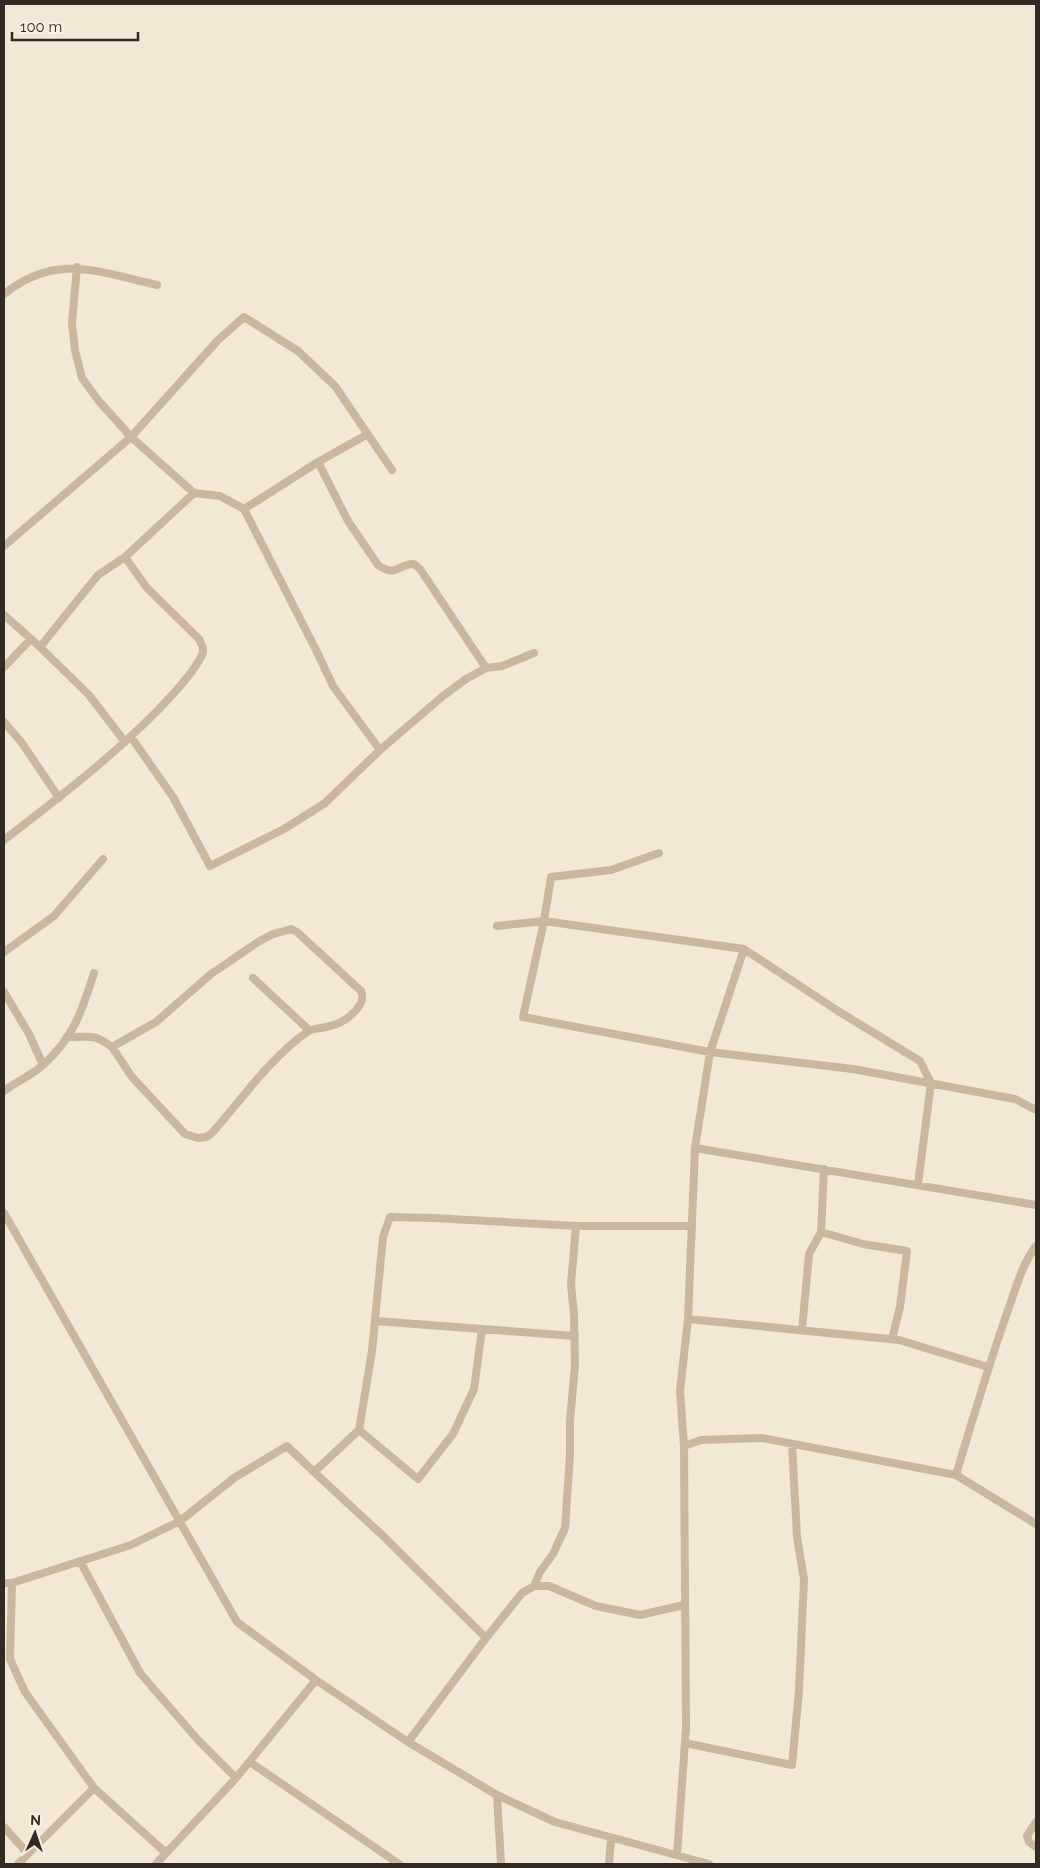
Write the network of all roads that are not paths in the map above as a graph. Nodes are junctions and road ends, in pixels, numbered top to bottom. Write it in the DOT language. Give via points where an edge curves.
graph roads {
  1 [pos="77,267"];
  2 [pos="157,285"];
  3 [pos="4,294"];
  4 [pos="368,434"];
  5 [pos="131,437"];
  6 [pos="318,462"];
  7 [pos="392,470"];
  8 [pos="194,493"];
  9 [pos="244,509"];
  10 [pos="4,546"];
  11 [pos="125,557"];
  12 [pos="4,616"];
  13 [pos="30,640"];
  14 [pos="40,647"];
  15 [pos="534,653"];
  16 [pos="4,667"];
  17 [pos="486,668"];
  18 [pos="4,722"];
  19 [pos="128,740"];
  20 [pos="380,750"];
  21 [pos="59,798"];
  22 [pos="4,840"];
  23 [pos="659,853"];
  24 [pos="103,859"];
  25 [pos="544,921"];
  26 [pos="497,926"];
  27 [pos="744,949"];
  28 [pos="4,952"];
  29 [pos="94,973"];
  30 [pos="253,978"];
  31 [pos="4,992"];
  32 [pos="309,1030"];
  33 [pos="67,1037"];
  34 [pos="112,1047"];
  35 [pos="710,1052"];
  36 [pos="43,1065"];
  37 [pos="931,1083"];
  38 [pos="4,1091"];
  39 [pos="1036,1110"];
  40 [pos="695,1148"];
  41 [pos="824,1169"];
  42 [pos="918,1184"];
  43 [pos="1036,1205"];
  44 [pos="4,1213"];
  45 [pos="576,1226"];
  46 [pos="692,1226"];
  47 [pos="821,1232"];
  48 [pos="1036,1246"];
  49 [pos="688,1319"];
  50 [pos="375,1321"];
  51 [pos="482,1329"];
  52 [pos="802,1330"];
  53 [pos="574,1336"];
  54 [pos="892,1339"];
  55 [pos="988,1367"];
  56 [pos="359,1430"];
  57 [pos="792,1444"];
  58 [pos="684,1446"];
  59 [pos="314,1472"];
  60 [pos="956,1475"];
  61 [pos="180,1521"];
  62 [pos="1036,1524"];
  63 [pos="80,1561"];
  64 [pos="8,1583"];
  65 [pos="534,1586"];
  66 [pos="684,1605"];
  67 [pos="486,1638"];
  68 [pos="316,1680"];
  69 [pos="408,1742"];
  70 [pos="684,1743"];
  71 [pos="250,1762"];
  72 [pos="236,1778"];
  73 [pos="94,1788"];
  74 [pos="497,1795"];
  75 [pos="1036,1822"];
  76 [pos="4,1828"];
  77 [pos="611,1839"];
  78 [pos="1036,1847"];
  79 [pos="166,1853"];
  80 [pos="28,1854"];
  81 [pos="677,1855"];
  82 [pos="18,1864"];
  83 [pos="156,1864"];
  84 [pos="398,1864"];
  85 [pos="501,1864"];
  86 [pos="610,1864"];
  87 [pos="710,1864"];
  1 -- 2 [label="street"];
  1 -- 3 [label="street" via="47,270"];
  1 -- 5 [label="street" via="72,323 82,378"];
  4 -- 5 [label="street" via="323,374 298,351 244,317 218,340"];
  4 -- 6 [label="street"];
  4 -- 7 [label="street"];
  5 -- 8 [label="street"];
  5 -- 10 [label="street"];
  6 -- 9 [label="street"];
  6 -- 17 [label="street" via="348,521 378,566 394,571 414,564 420,569"];
  8 -- 9 [label="street" via="220,496"];
  8 -- 11 [label="street"];
  9 -- 20 [label="street" via="333,686"];
  11 -- 14 [label="street" via="98,575"];
  11 -- 19 [label="street" via="147,588 199,639 204,648 172,695"];
  12 -- 13 [label="street"];
  13 -- 14 [label="street"];
  13 -- 16 [label="street"];
  14 -- 19 [label="street" via="89,695"];
  15 -- 17 [label="street" via="502,666"];
  17 -- 20 [label="street" via="443,696"];
  18 -- 21 [label="street"];
  19 -- 20 [label="street" via="173,797 210,866 284,829 325,804"];
  19 -- 21 [label="street"];
  21 -- 22 [label="street"];
  23 -- 25 [label="street" via="611,870 551,877"];
  24 -- 28 [label="street" via="54,916"];
  25 -- 26 [label="street"];
  25 -- 27 [label="street"];
  25 -- 35 [label="street" via="523,1017"];
  27 -- 35 [label="street"];
  27 -- 37 [label="street" via="920,1061"];
  29 -- 33 [label="street" via="82,1012"];
  30 -- 32 [label="street"];
  31 -- 36 [label="street"];
  32 -- 34 [label="street" via="274,1060 212,1133 198,1138 185,1134 132,1077"];
  32 -- 34 [label="street" via="341,1023 352,1016 360,1006 363,994 291,929 258,942 211,974 156,1022"];
  33 -- 34 [label="street" via="99,1037"];
  33 -- 36 [label="street"];
  35 -- 37 [label="street" via="853,1069"];
  35 -- 40 [label="street"];
  36 -- 38 [label="street"];
  37 -- 39 [label="street" via="1015,1098"];
  37 -- 42 [label="street"];
  40 -- 41 [label="street"];
  40 -- 46 [label="street"];
  41 -- 42 [label="street"];
  41 -- 47 [label="street"];
  42 -- 43 [label="street"];
  44 -- 61 [label="street"];
  45 -- 46 [label="street"];
  45 -- 50 [label="street" via="392,1216 383,1237"];
  45 -- 53 [label="street" via="571,1284"];
  46 -- 49 [label="street"];
  47 -- 52 [label="street" via="809,1254"];
  47 -- 54 [label="street" via="863,1244 907,1251 900,1307"];
  48 -- 55 [label="street" via="1019,1281"];
  49 -- 52 [label="street"];
  49 -- 58 [label="street" via="680,1391"];
  50 -- 51 [label="street"];
  50 -- 56 [label="street"];
  51 -- 53 [label="street"];
  51 -- 56 [label="street" via="474,1389 453,1434 418,1479"];
  52 -- 54 [label="street"];
  53 -- 65 [label="street" via="565,1528"];
  54 -- 55 [label="street"];
  55 -- 60 [label="street"];
  56 -- 59 [label="street"];
  57 -- 58 [label="street" via="762,1438 701,1440"];
  57 -- 60 [label="street"];
  57 -- 70 [label="street" via="797,1537 804,1579 792,1765"];
  58 -- 66 [label="street"];
  59 -- 61 [label="street" via="287,1446 234,1478"];
  59 -- 67 [label="street"];
  60 -- 62 [label="street"];
  61 -- 63 [label="street" via="131,1545"];
  61 -- 68 [label="street" via="237,1622"];
  63 -- 64 [label="street"];
  63 -- 72 [label="street" via="140,1674"];
  64 -- 73 [label="street" via="10,1659 25,1692"];
  65 -- 66 [label="street" via="549,1586 596,1606 640,1615"];
  65 -- 67 [label="street" via="522,1593"];
  66 -- 70 [label="street"];
  67 -- 69 [label="street"];
  68 -- 69 [label="street"];
  68 -- 71 [label="street"];
  69 -- 74 [label="street"];
  70 -- 81 [label="street"];
  71 -- 72 [label="street"];
  71 -- 84 [label="street"];
  72 -- 79 [label="street"];
  73 -- 79 [label="street"];
  73 -- 80 [label="street"];
  74 -- 77 [label="street" via="555,1822"];
  74 -- 85 [label="street"];
  75 -- 78 [label="street" via="1027,1836"];
  76 -- 80 [label="street"];
  77 -- 81 [label="street"];
  77 -- 86 [label="street"];
  79 -- 83 [label="street"];
  80 -- 82 [label="street"];
  81 -- 87 [label="street"];
}
